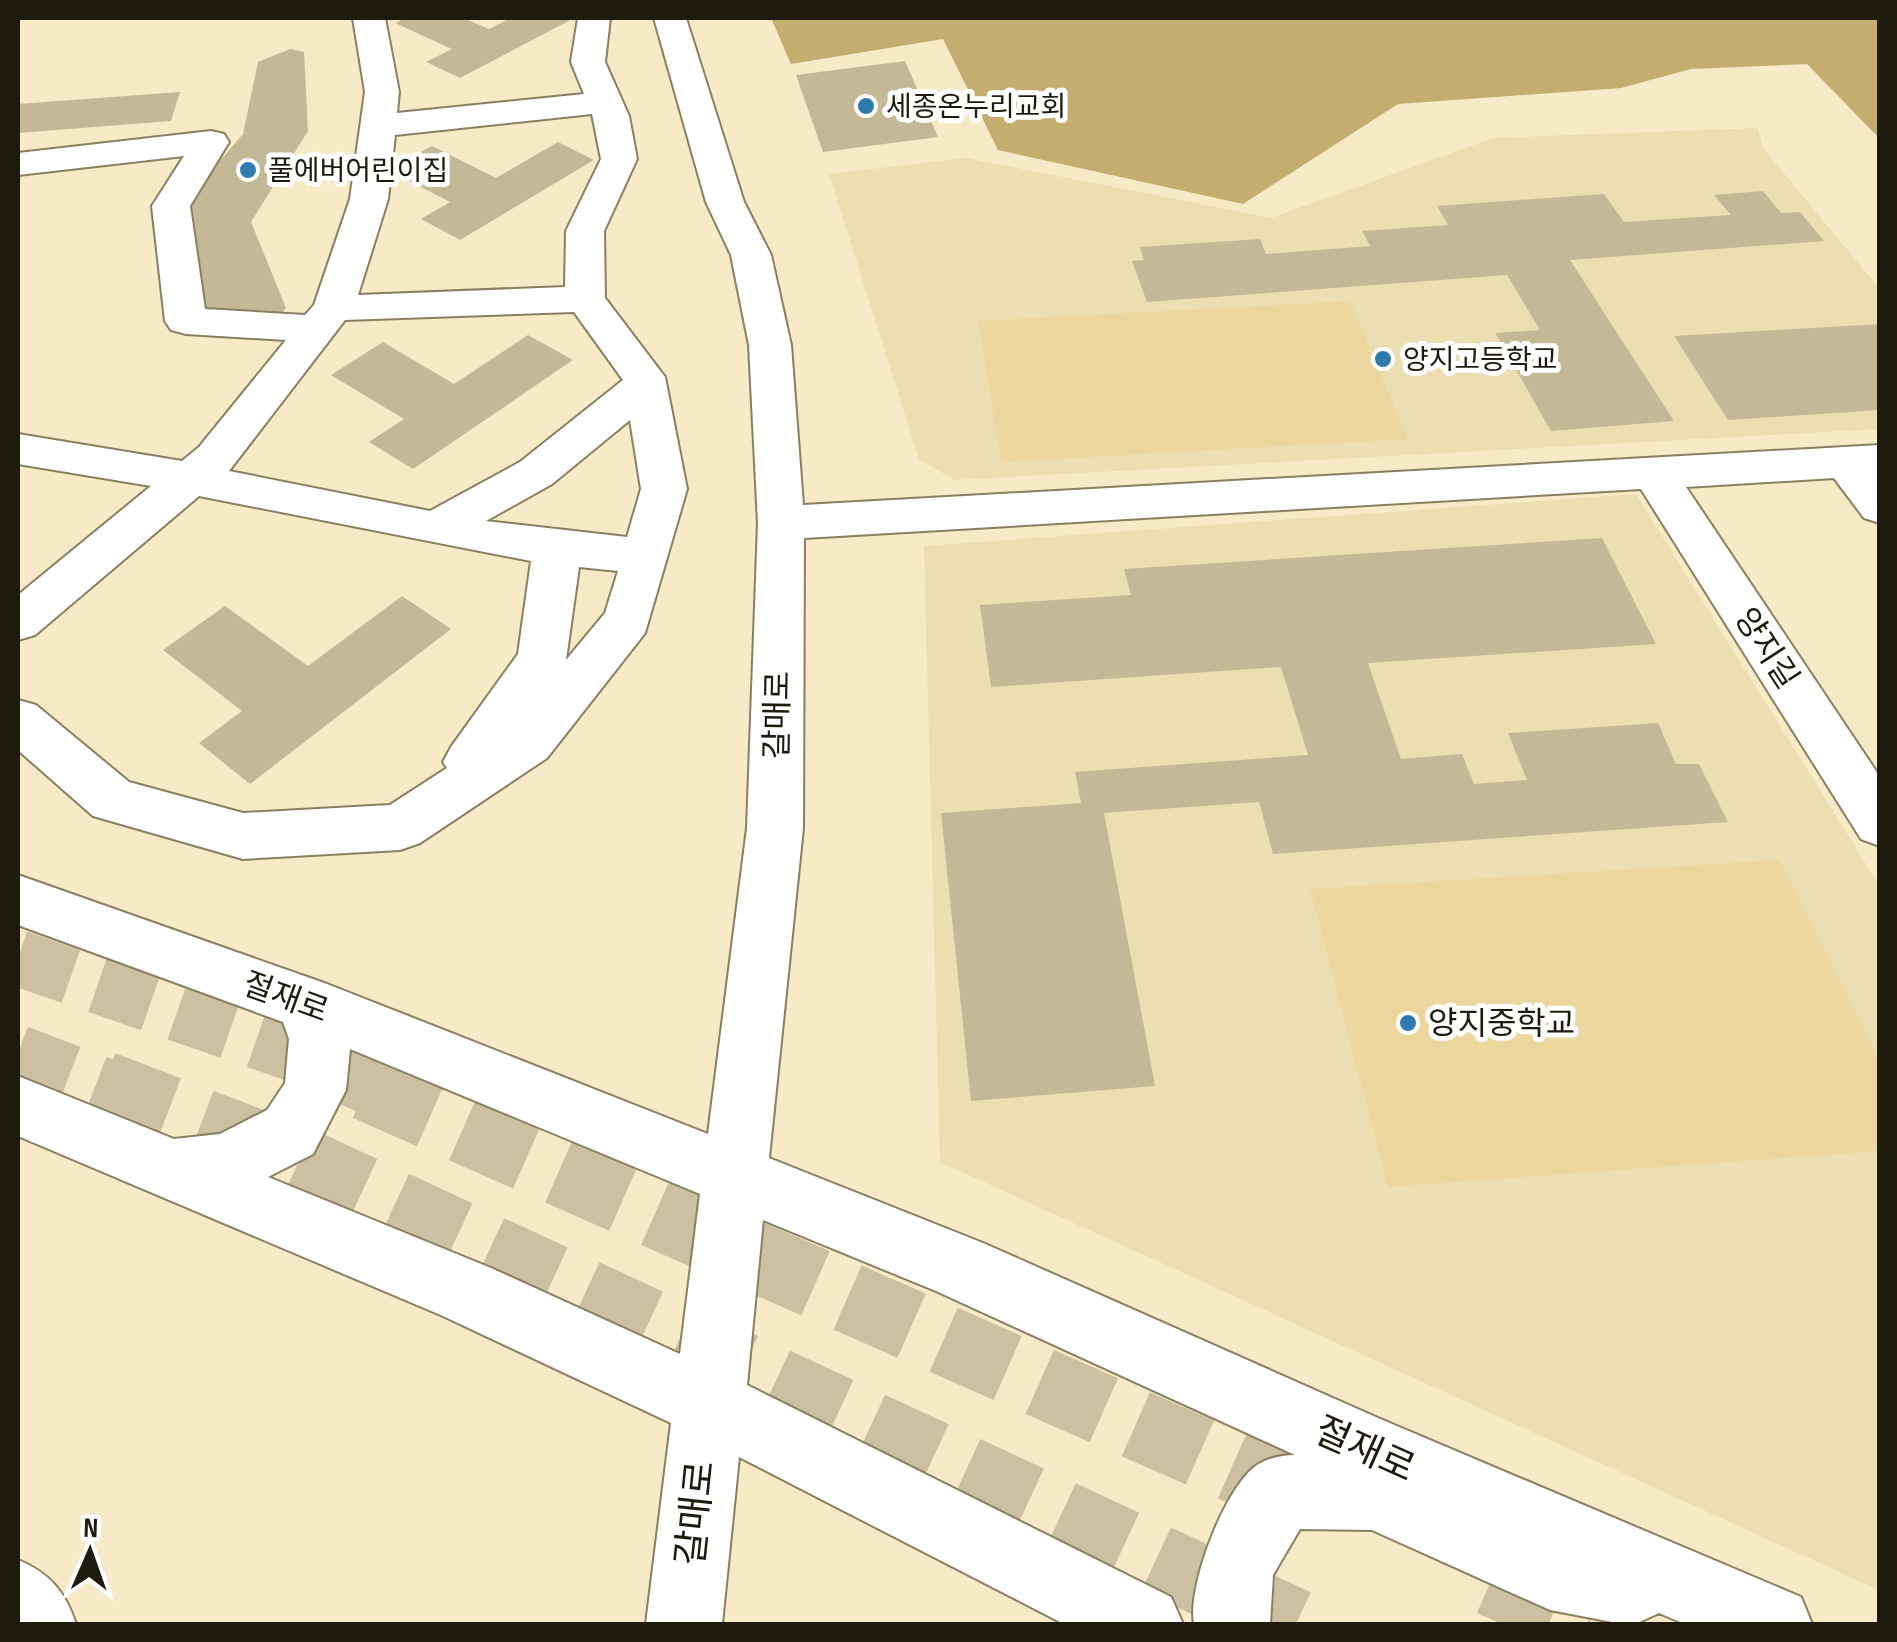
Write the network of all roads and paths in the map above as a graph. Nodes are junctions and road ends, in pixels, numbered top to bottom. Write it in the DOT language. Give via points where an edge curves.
graph roads {
  1 [pos="369,18"];
  2 [pos="594,18"];
  3 [pos="670,18"];
  4 [pos="704,18"];
  5 [pos="720,65"];
  6 [pos="605,102"];
  7 [pos="378,126"];
  8 [pos="18,164"];
  9 [pos="761,200"];
  10 [pos="751,255"];
  11 [pos="585,299"];
  12 [pos="325,319"];
  13 [pos="645,385"];
  14 [pos="18,449"];
  15 [pos="1862,461"];
  16 [pos="1654,473"];
  17 [pos="192,477"];
  18 [pos="1880,507"];
  19 [pos="781,523"];
  20 [pos="436,528"];
  21 [pos="555,550"];
  22 [pos="645,556"];
  23 [pos="18,622"];
  24 [pos="18,720"];
  25 [pos="446,797"];
  26 [pos="1880,823"];
  27 [pos="18,900"];
  28 [pos="306,1003"];
  29 [pos="18,1106"];
  30 [pos="170,1170"];
  31 [pos="736,1176"];
  32 [pos="706,1402"];
  33 [pos="18,1598"];
  34 [pos="1755,1616"];
  35 [pos="38,1624"];
  36 [pos="684,1624"];
  37 [pos="1144,1624"];
  38 [pos="1232,1624"];
  1 -- 7 [label="street" via="382,92"];
  2 -- 6 [label="street" via="588,62"];
  3 -- 10 [label="street, 갈매로" via="725,202"];
  4 -- 5 [label="street"];
  6 -- 7 [label="street"];
  6 -- 11 [label="street" via="618,159 585,231"];
  7 -- 12 [label="street" via="369,199"];
  8 -- 12 [label="street" via="210,142 170,206 186,322"];
  9 -- 10 [label="street, 갈매로"];
  10 -- 19 [label="street, 갈매로" via="770,345"];
  11 -- 12 [label="street"];
  11 -- 13 [label="street"];
  12 -- 17 [label="street"];
  13 -- 20 [label="street" via="536,473"];
  13 -- 22 [label="street" via="664,490"];
  14 -- 17 [label="street"];
  15 -- 16 [label="street"];
  15 -- 18 [label="street"];
  16 -- 19 [label="street"];
  16 -- 26 [label="street, 양지길"];
  17 -- 20 [label="street"];
  17 -- 23 [label="street"];
  19 -- 31 [label="street, 갈매로" via="774,828"];
  20 -- 21 [label="street"];
  21 -- 22 [label="street"];
  21 -- 25 [label="street" via="542,658"];
  22 -- 25 [label="street" via="628,620 528,743"];
  24 -- 25 [label="street" via="112,800 243,836 400,827"];
  27 -- 28 [label="street, 절재로"];
  28 -- 30 [label="street" via="320,1039 315,1090 290,1132 226,1165"];
  28 -- 31 [label="street, 절재로"];
  29 -- 30 [label="street"];
  30 -- 32 [label="street" via="467,1292"];
  31 -- 32 [label="street, 갈매로"];
  31 -- 34 [label="street, 절재로"];
  32 -- 36 [label="street, 갈매로"];
  32 -- 37 [label="street"];
  33 -- 35 [label="street"];
  34 -- 38 [label="street" via="1550,1572 1374,1493 1280,1492 1246,1544 1228,1609"];
}
